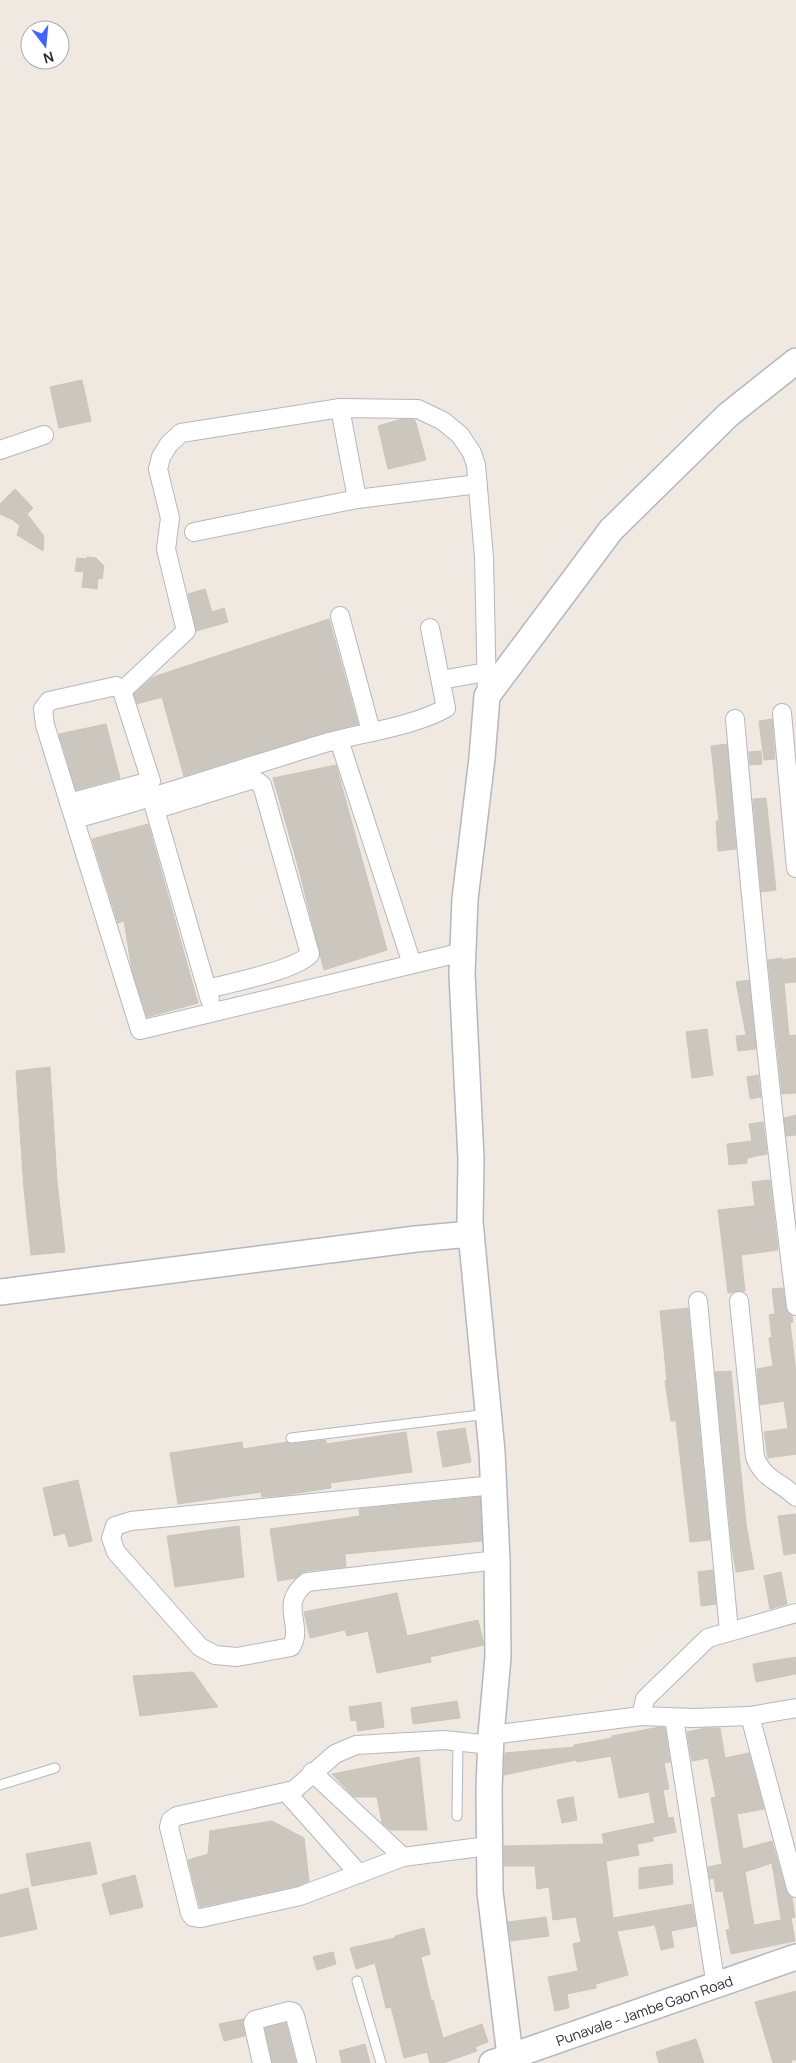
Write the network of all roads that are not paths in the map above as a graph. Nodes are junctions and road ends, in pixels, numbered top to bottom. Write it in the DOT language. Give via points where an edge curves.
graph roads {
  1 [pos="796,361"];
  2 [pos="340,408"];
  3 [pos="44,435"];
  4 [pos="0,450"];
  5 [pos="478,484"];
  6 [pos="357,499"];
  7 [pos="194,532"];
  8 [pos="340,616"];
  9 [pos="430,628"];
  10 [pos="441,680"];
  11 [pos="486,684"];
  12 [pos="122,690"];
  13 [pos="782,713"];
  14 [pos="735,718"];
  15 [pos="371,731"];
  16 [pos="339,740"];
  17 [pos="153,804"];
  18 [pos="72,811"];
  19 [pos="796,868"];
  20 [pos="463,952"];
  21 [pos="412,964"];
  22 [pos="207,989"];
  23 [pos="214,1013"];
  24 [pos="471,1234"];
  25 [pos="0,1292"];
  26 [pos="698,1301"];
  27 [pos="739,1301"];
  28 [pos="796,1306"];
  29 [pos="488,1414"];
  30 [pos="291,1438"];
  31 [pos="494,1485"];
  32 [pos="793,1490"];
  33 [pos="497,1560"];
  34 [pos="796,1613"];
  35 [pos="729,1631"];
  36 [pos="796,1708"];
  37 [pos="641,1716"];
  38 [pos="750,1716"];
  39 [pos="674,1718"];
  40 [pos="491,1740"];
  41 [pos="458,1741"];
  42 [pos="55,1768"];
  43 [pos="312,1772"];
  44 [pos="0,1785"];
  45 [pos="287,1792"];
  46 [pos="457,1816"];
  47 [pos="488,1846"];
  48 [pos="404,1857"];
  49 [pos="359,1874"];
  50 [pos="796,1888"];
  51 [pos="796,1957"];
  52 [pos="357,1981"];
  53 [pos="716,1986"];
  54 [pos="505,2061"];
  55 [pos="262,2063"];
  56 [pos="307,2063"];
  57 [pos="381,2063"];
  1 -- 11 [label="street" via="728,415 611,530"];
  2 -- 5 [label="street" via="418,409 443,421 460,435 472,453"];
  2 -- 6 [label="street"];
  2 -- 12 [label="street" via="181,434 169,444 158,469 170,518 166,549 186,631"];
  3 -- 4 [label="street"];
  5 -- 6 [label="street"];
  5 -- 11 [label="street" via="484,557"];
  6 -- 7 [label="street"];
  8 -- 15 [label="street"];
  9 -- 10 [label="street"];
  10 -- 11 [label="street"];
  10 -- 15 [label="street" via="446,708 429,716"];
  11 -- 20 [label="street" via="482,758 465,898"];
  12 -- 18 [label="street" via="151,781"];
  12 -- 18 [label="street" via="116,686 108,687 49,701 43,709"];
  13 -- 19 [label="street"];
  14 -- 28 [label="street" via="757,970"];
  15 -- 16 [label="street"];
  16 -- 17 [label="street"];
  16 -- 21 [label="street"];
  17 -- 18 [label="street"];
  17 -- 22 [label="street"];
  17 -- 22 [label="street" via="254,779 262,785 265,795 310,954 305,960 288,967"];
  18 -- 23 [label="street" via="140,1030"];
  20 -- 21 [label="street"];
  20 -- 24 [label="street"];
  21 -- 23 [label="street"];
  22 -- 23 [label="street"];
  24 -- 25 [label="street"];
  24 -- 29 [label="street"];
  26 -- 35 [label="street"];
  27 -- 32 [label="street" via="756,1457 765,1474"];
  29 -- 30 [label="lane"];
  29 -- 31 [label="street"];
  31 -- 33 [label="street"];
  31 -- 33 [label="street" via="131,1521 115,1526 111,1538 116,1552 200,1647 215,1655 237,1657 291,1647 296,1639 292,1608 297,1590 307,1582"];
  33 -- 40 [label="street" via="498,1657"];
  34 -- 35 [label="street"];
  35 -- 37 [label="street" via="708,1638 645,1699"];
  36 -- 38 [label="street"];
  37 -- 39 [label="street"];
  37 -- 40 [label="street"];
  38 -- 39 [label="street"];
  38 -- 50 [label="street"];
  39 -- 53 [label="street"];
  40 -- 41 [label="street"];
  40 -- 47 [label="street"];
  41 -- 43 [label="street" via="356,1745 335,1754"];
  41 -- 46 [label="lane"];
  42 -- 44 [label="lane"];
  43 -- 45 [label="street" via="304,1784"];
  43 -- 48 [label="street"];
  45 -- 49 [label="street"];
  45 -- 49 [label="street" via="177,1816 172,1820 169,1827 193,1917 201,1918 300,1896"];
  47 -- 48 [label="street"];
  47 -- 54 [label="street"];
  48 -- 49 [label="street"];
  51 -- 53 [label="street, Punavale - Jambe Gaon Road"];
  52 -- 57 [label="lane"];
  53 -- 54 [label="street, Punavale - Jambe Gaon Road"];
  55 -- 56 [label="street" via="253,2023 289,2011 296,2016"];
}
